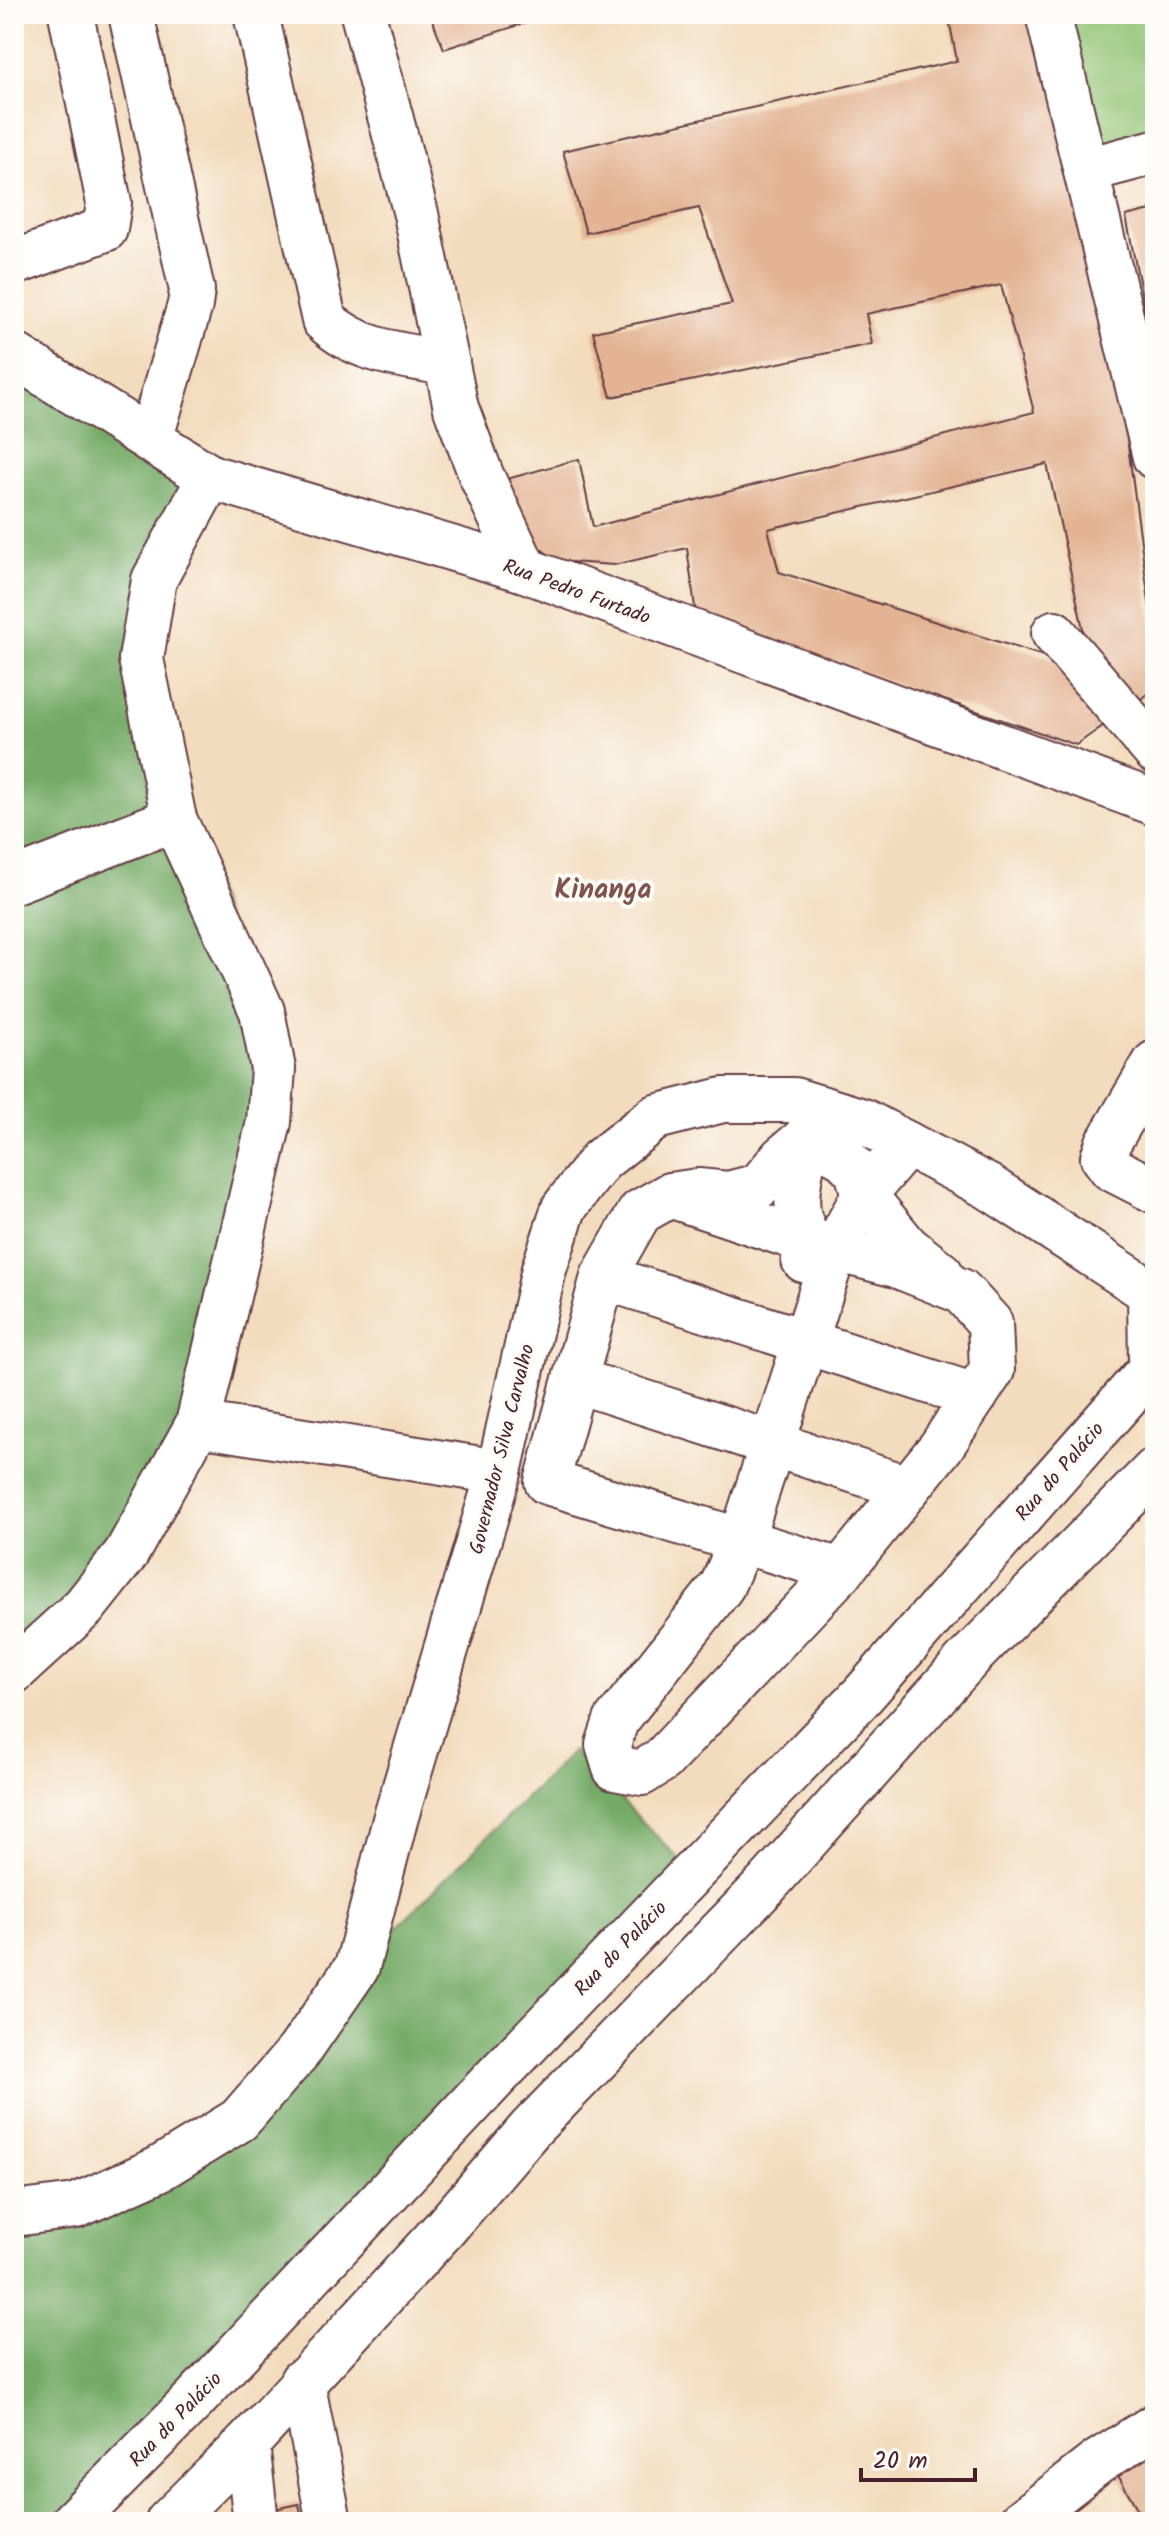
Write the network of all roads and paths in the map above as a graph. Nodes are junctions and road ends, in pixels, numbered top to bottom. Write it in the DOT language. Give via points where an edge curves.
graph roads {
  1 [pos="71,14"];
  2 [pos="131,14"];
  3 [pos="256,14"];
  4 [pos="363,14"];
  5 [pos="1048,14"];
  6 [pos="1155,152"];
  7 [pos="1087,170"];
  8 [pos="17,262"];
  9 [pos="14,355"];
  10 [pos="447,363"];
  11 [pos="150,440"];
  12 [pos="1155,457"];
  13 [pos="210,477"];
  14 [pos="525,570"];
  15 [pos="1054,633"];
  16 [pos="1155,751"];
  17 [pos="1155,803"];
  18 [pos="174,819"];
  19 [pos="14,881"];
  20 [pos="1155,1063"];
  21 [pos="813,1123"];
  22 [pos="907,1144"];
  23 [pos="1155,1191"];
  24 [pos="670,1195"];
  25 [pos="864,1195"];
  26 [pos="822,1245"];
  27 [pos="603,1277"];
  28 [pos="961,1291"];
  29 [pos="1152,1292"];
  30 [pos="792,1336"];
  31 [pos="1153,1365"];
  32 [pos="575,1380"];
  33 [pos="975,1396"];
  34 [pos="198,1424"];
  35 [pos="759,1440"];
  36 [pos="1155,1470"];
  37 [pos="499,1472"];
  38 [pos="908,1488"];
  39 [pos="670,1520"];
  40 [pos="741,1541"];
  41 [pos="841,1571"];
  42 [pos="933,1614"];
  43 [pos="970,1657"];
  44 [pos="14,1671"];
  45 [pos="14,2214"];
  46 [pos="302,2381"];
  47 [pos="1155,2426"];
  48 [pos="247,2444"];
  49 [pos="73,2522"];
  50 [pos="168,2522"];
  51 [pos="256,2522"];
  52 [pos="329,2522"];
  53 [pos="1021,2522"];
  1 -- 8 [label="street" via="108,216 105,229"];
  2 -- 11 [label="street" via="192,290"];
  3 -- 10 [label="street" via="324,320 340,335 375,351"];
  4 -- 10 [label="street" via="416,214"];
  5 -- 7 [label="street"];
  6 -- 7 [label="street"];
  7 -- 12 [label="street"];
  9 -- 11 [label="street, Rua Pedro Furtado"];
  10 -- 14 [label="street" via="456,408 476,462"];
  11 -- 13 [label="street, Rua Pedro Furtado"];
  13 -- 14 [label="street, Rua Pedro Furtado"];
  13 -- 18 [label="street" via="154,580 141,659"];
  14 -- 17 [label="street, Rua Pedro Furtado"];
  15 -- 16 [label="street"];
  18 -- 19 [label="street"];
  18 -- 34 [label="street" via="262,1011 273,1069 269,1122"];
  20 -- 23 [label="street" via="1103,1157 1112,1169"];
  21 -- 22 [label="street, Governador Silva Carvalho" via="863,1121"];
  21 -- 24 [label="street" via="759,1186 728,1194"];
  21 -- 25 [label="street" via="857,1171"];
  21 -- 26 [label="street" via="797,1191 799,1217"];
  21 -- 37 [label="street, Governador Silva Carvalho" via="794,1100 723,1100 656,1117 601,1160 564,1208 544,1269"];
  22 -- 25 [label="street"];
  22 -- 29 [label="street, Governador Silva Carvalho" via="993,1189"];
  24 -- 26 [label="street"];
  24 -- 27 [label="street" via="640,1212"];
  25 -- 26 [label="street"];
  25 -- 28 [label="street" via="907,1247"];
  26 -- 28 [label="street" via="896,1265"];
  26 -- 30 [label="street"];
  27 -- 30 [label="street"];
  27 -- 32 [label="street"];
  28 -- 33 [label="street" via="990,1323 992,1370"];
  29 -- 31 [label="street"];
  30 -- 33 [label="street"];
  30 -- 35 [label="street"];
  31 -- 42 [label="street, Rua do Palácio"];
  32 -- 35 [label="street"];
  32 -- 39 [label="street" via="547,1482"];
  33 -- 38 [label="street"];
  34 -- 37 [label="street"];
  34 -- 44 [label="street" via="126,1554 84,1607"];
  35 -- 38 [label="street"];
  35 -- 39 [label="street" via="728,1495 704,1516"];
  35 -- 40 [label="street"];
  36 -- 43 [label="street"];
  37 -- 45 [label="street, Governador Silva Carvalho" via="395,1820 357,1967 299,2051 239,2120 159,2169 76,2206"];
  38 -- 41 [label="street"];
  39 -- 40 [label="street"];
  40 -- 41 [label="street"];
  40 -- 41 [label="street" via="722,1586 616,1721 608,1745 615,1768 642,1773 662,1760"];
  42 -- 43 [label="street"];
  42 -- 49 [label="street, Rua do Palácio" via="861,1697"];
  43 -- 46 [label="street" via="768,1883 530,2129"];
  46 -- 48 [label="street"];
  46 -- 52 [label="street"];
  47 -- 53 [label="street"];
  48 -- 50 [label="street"];
  48 -- 51 [label="street"];
}
